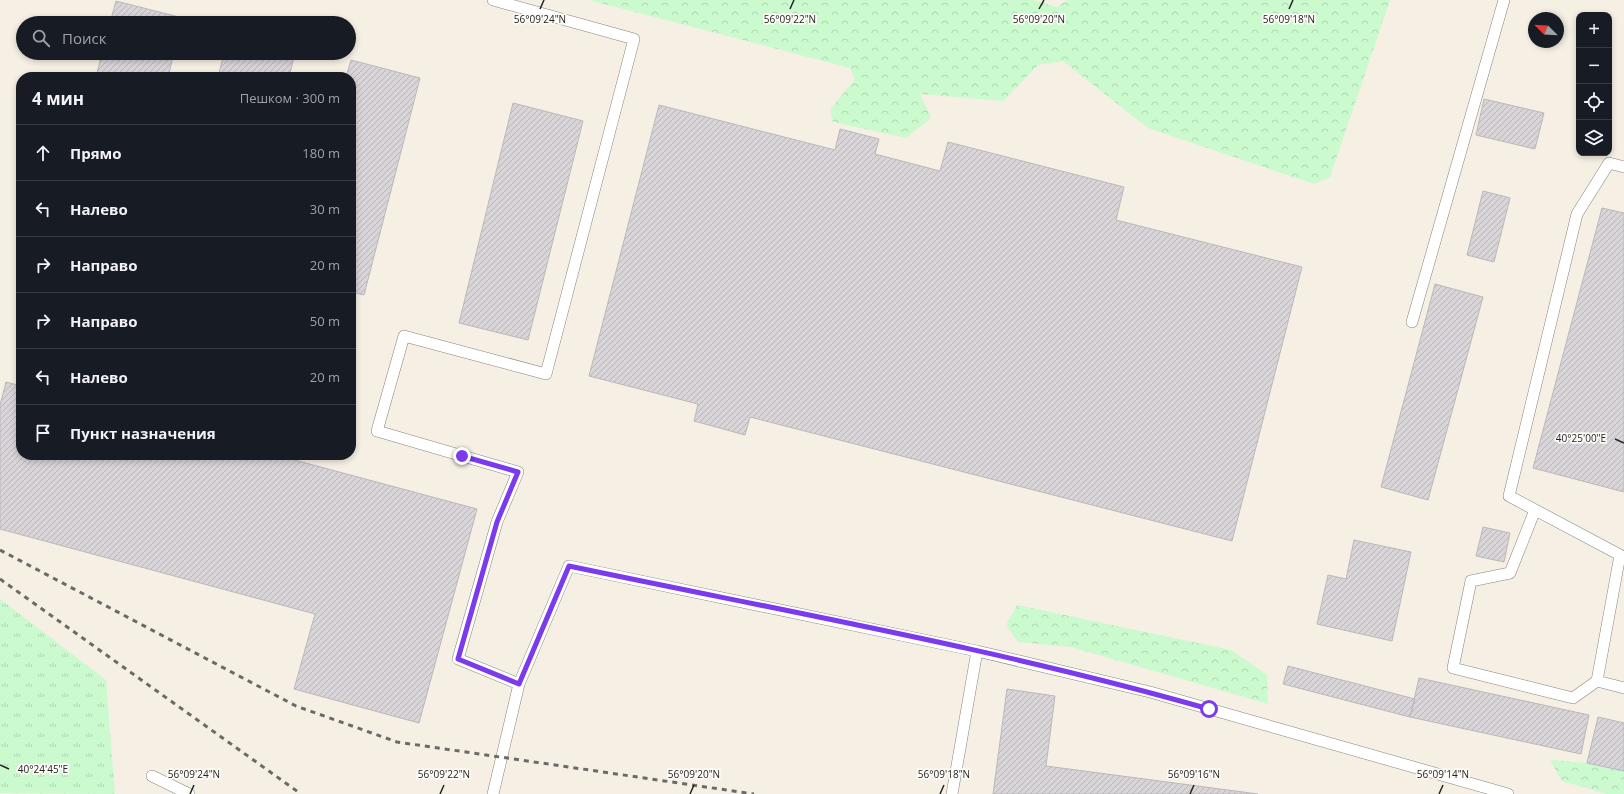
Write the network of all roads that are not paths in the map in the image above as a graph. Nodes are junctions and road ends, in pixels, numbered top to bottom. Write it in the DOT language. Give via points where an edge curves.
graph roads {
  1 [pos="493,0"];
  2 [pos="1504,0"];
  3 [pos="1624,167"];
  4 [pos="1412,322"];
  5 [pos="1536,510"];
  6 [pos="977,651"];
  7 [pos="1597,681"];
  8 [pos="519,684"];
  9 [pos="1624,688"];
  10 [pos="152,776"];
  11 [pos="189,794"];
  12 [pos="493,794"];
  13 [pos="952,794"];
  14 [pos="1508,794"];
  1 -- 8 [label="lane" via="634,39 546,374 404,336 377,431 518,472 497,522 458,659"];
  2 -- 4 [label="lane"];
  3 -- 5 [label="lane" via="1609,163 1577,214 1509,496"];
  5 -- 7 [label="lane" via="1620,555"];
  5 -- 7 [label="lane" via="1510,573 1471,581 1453,668 1573,698"];
  6 -- 8 [label="lane" via="569,566"];
  6 -- 13 [label="lane"];
  6 -- 14 [label="lane" via="1150,692"];
  7 -- 9 [label="lane"];
  8 -- 12 [label="lane"];
  10 -- 11 [label="lane"];
}
